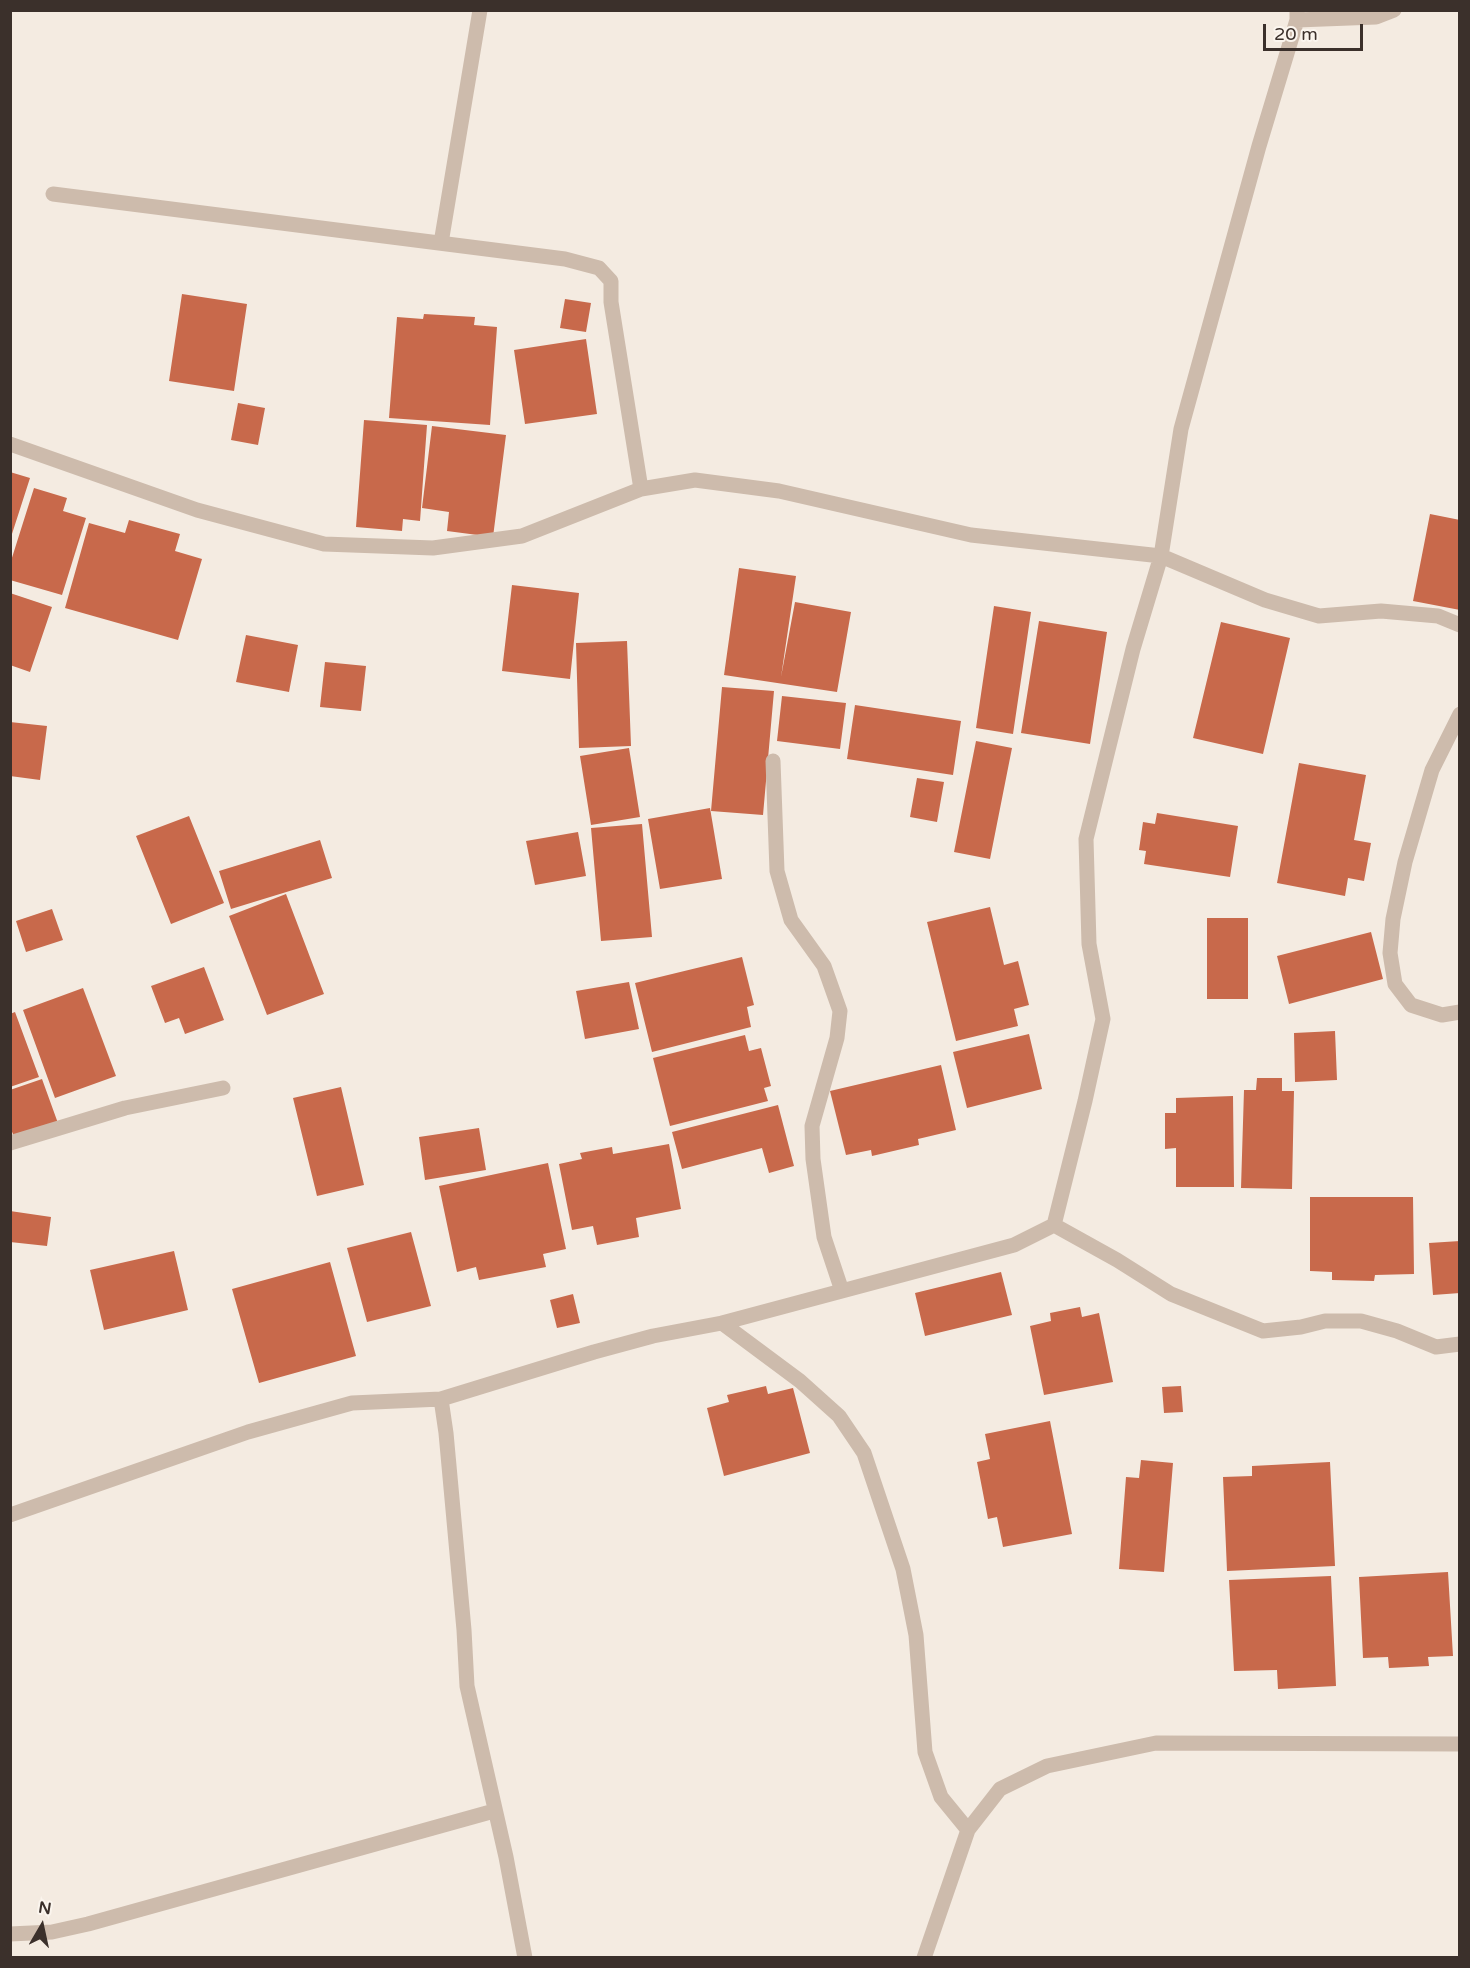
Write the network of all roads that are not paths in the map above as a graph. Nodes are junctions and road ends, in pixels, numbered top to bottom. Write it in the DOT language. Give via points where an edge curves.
graph roads {
  1 [pos="480,10"];
  2 [pos="1394,10"];
  3 [pos="1297,15"];
  4 [pos="53,194"];
  5 [pos="441,243"];
  6 [pos="10,444"];
  7 [pos="641,489"];
  8 [pos="1161,556"];
  9 [pos="1460,625"];
  10 [pos="1460,714"];
  11 [pos="773,761"];
  12 [pos="1460,1012"];
  13 [pos="223,1088"];
  14 [pos="10,1143"];
  15 [pos="1054,1225"];
  16 [pos="842,1291"];
  17 [pos="722,1323"];
  18 [pos="1460,1344"];
  19 [pos="441,1399"];
  20 [pos="10,1515"];
  21 [pos="1460,1744"];
  22 [pos="494,1811"];
  23 [pos="968,1830"];
  24 [pos="10,1934"];
  25 [pos="525,1958"];
  26 [pos="924,1958"];
  1 -- 5 [label="street"];
  2 -- 3 [label="street" via="1376,17"];
  3 -- 8 [label="street" via="1181,429"];
  4 -- 5 [label="street"];
  5 -- 7 [label="street" via="565,259 599,268 611,281"];
  6 -- 7 [label="street" via="197,510 324,544 433,548 522,536"];
  7 -- 8 [label="street" via="695,480 779,491 971,535"];
  8 -- 9 [label="street" via="1264,600 1319,616 1381,611 1438,616"];
  8 -- 15 [label="street" via="1086,839 1089,945 1103,1018"];
  10 -- 12 [label="street" via="1432,770 1408,850 1390,953 1395,984 1411,1005 1442,1015"];
  11 -- 16 [label="street" via="777,871 791,920 824,966 840,1011 837,1038 812,1126 824,1237"];
  13 -- 14 [label="street" via="124,1108"];
  15 -- 16 [label="street" via="1014,1245"];
  15 -- 18 [label="street" via="1171,1294 1263,1331 1325,1321 1361,1321 1436,1347"];
  16 -- 17 [label="street"];
  17 -- 19 [label="street" via="653,1336"];
  17 -- 23 [label="street" via="800,1381 839,1416 864,1453 903,1569 916,1635 925,1752 941,1797"];
  19 -- 20 [label="street" via="352,1403 248,1432"];
  19 -- 22 [label="street" via="467,1686"];
  21 -- 23 [label="street" via="1156,1743 1047,1766 1000,1789"];
  22 -- 24 [label="street" via="88,1924 52,1932"];
  22 -- 25 [label="street"];
  23 -- 26 [label="street"];
}
